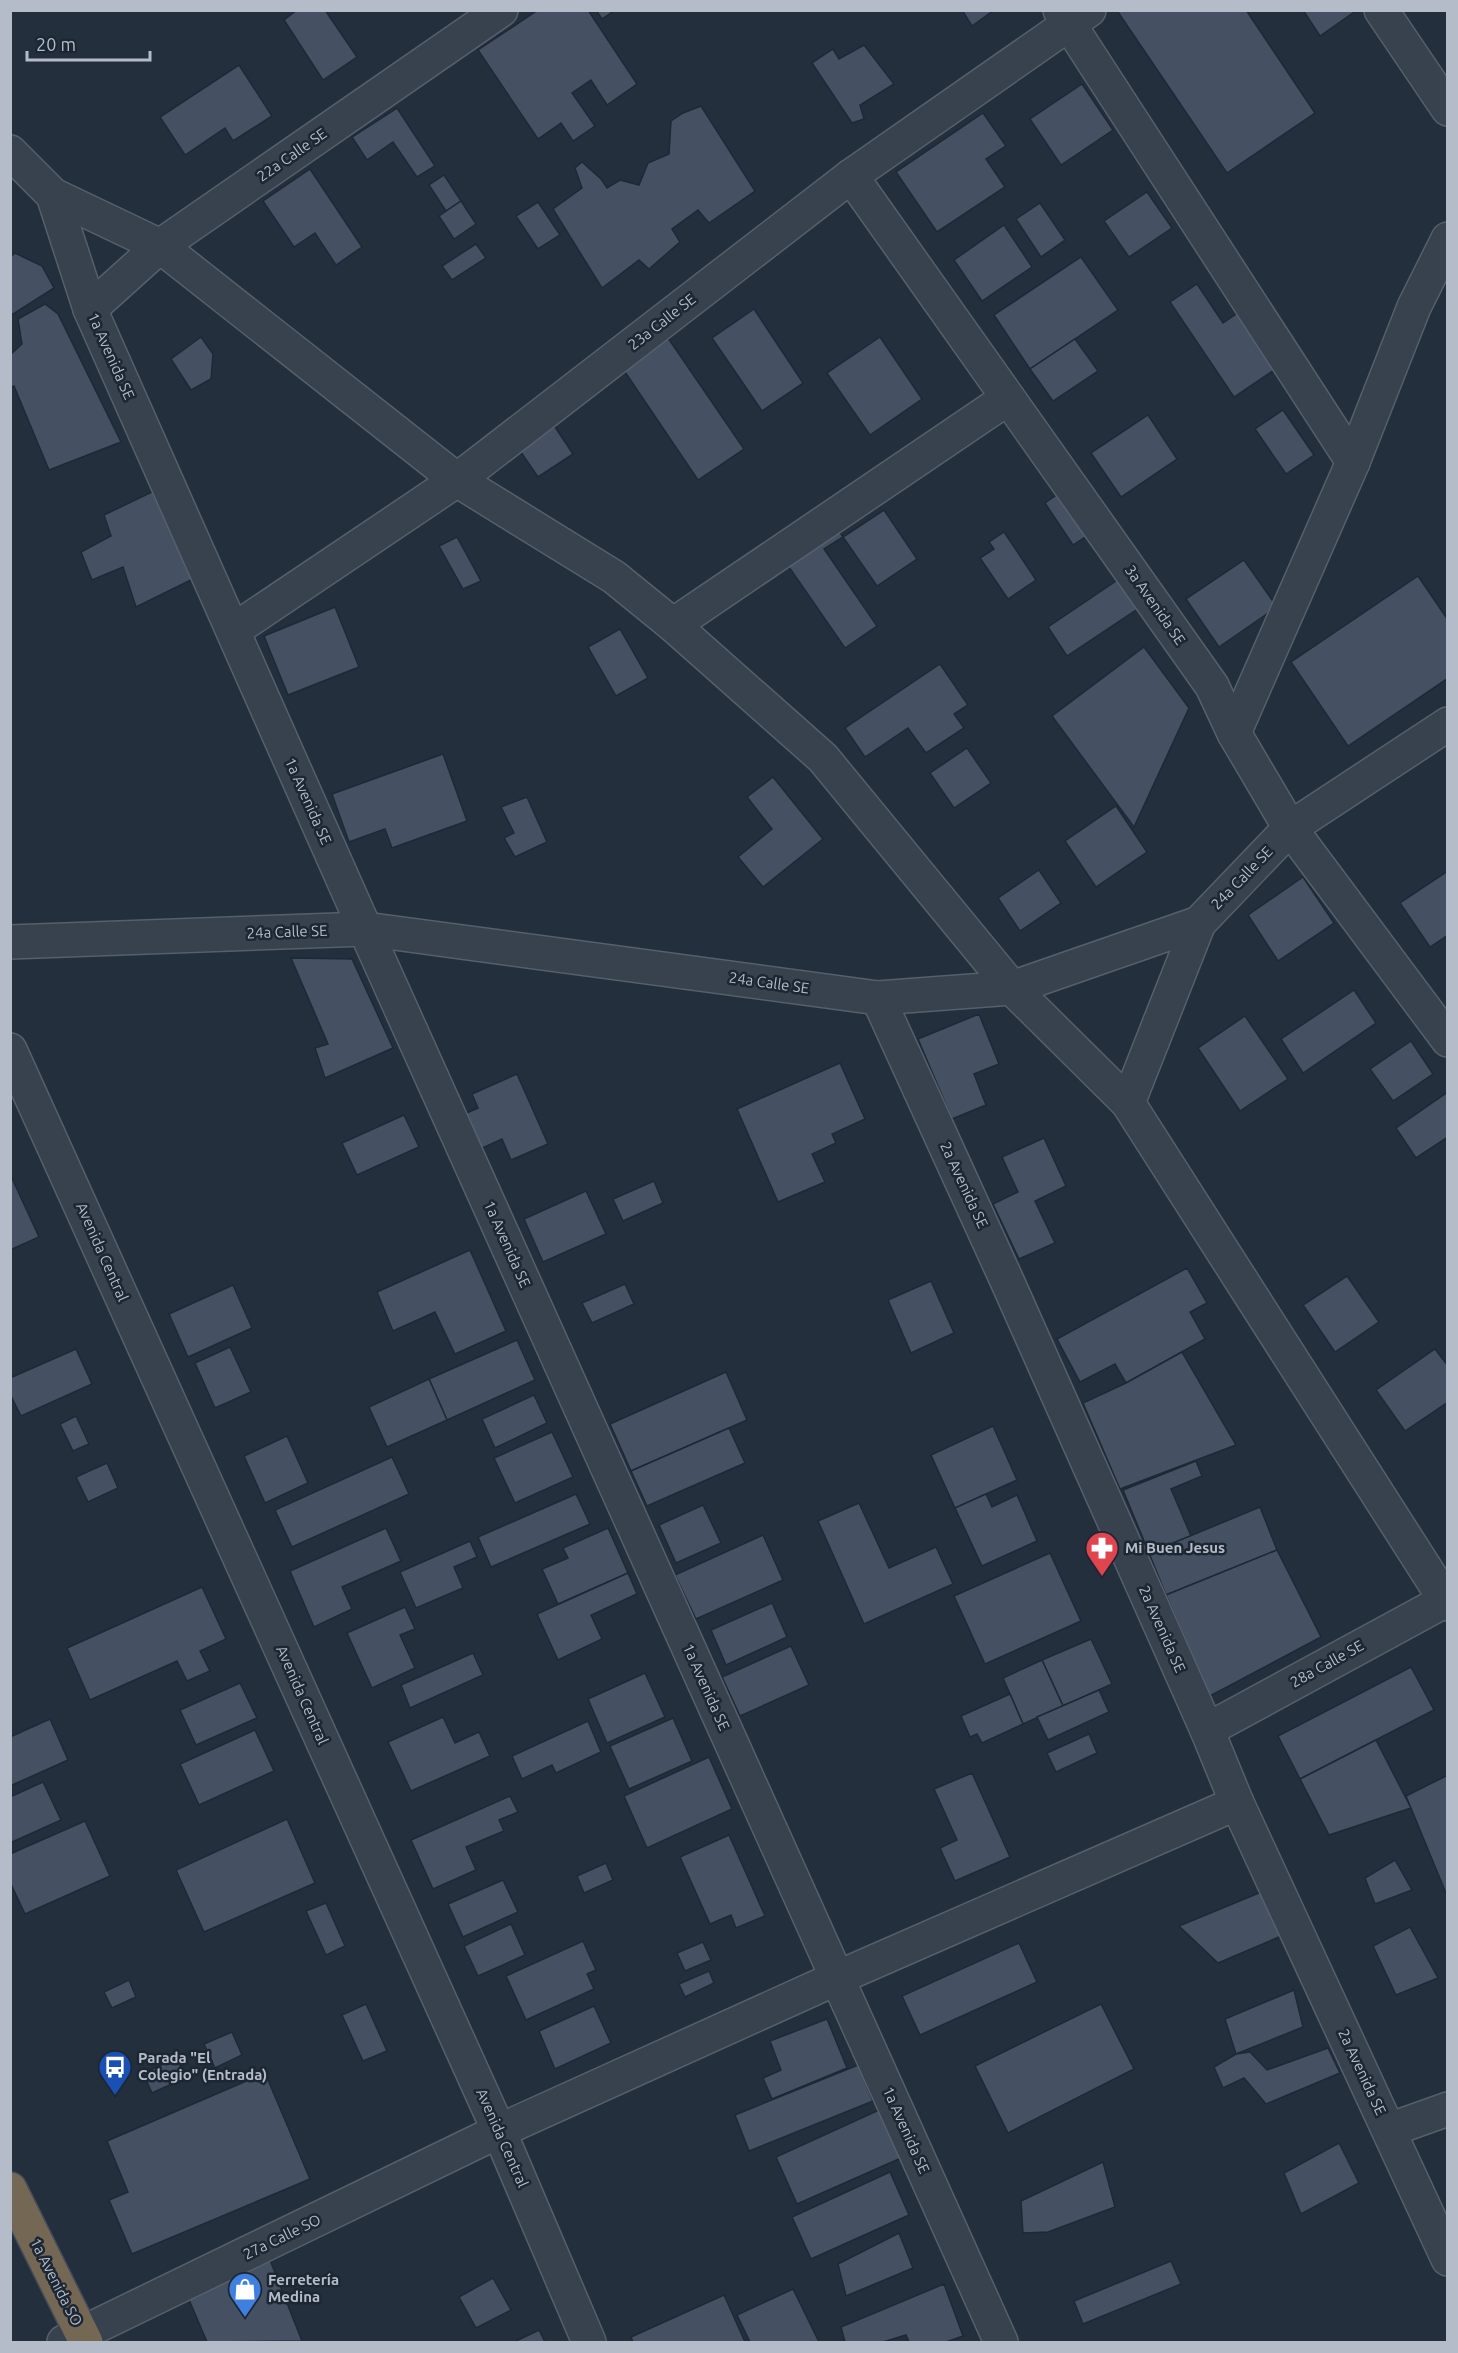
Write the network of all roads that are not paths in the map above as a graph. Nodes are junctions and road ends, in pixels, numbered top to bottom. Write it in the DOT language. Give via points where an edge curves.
graph roads {
  1 [pos="501,10"];
  2 [pos="1381,10"];
  3 [pos="1073,15"];
  4 [pos="1448,110"];
  5 [pos="10,152"];
  6 [pos="851,176"];
  7 [pos="53,195"];
  8 [pos="1448,239"];
  9 [pos="160,246"];
  10 [pos="90,309"];
  11 [pos="1008,398"];
  12 [pos="1353,462"];
  13 [pos="457,480"];
  14 [pos="674,625"];
  15 [pos="234,630"];
  16 [pos="1448,724"];
  17 [pos="1234,733"];
  18 [pos="1290,828"];
  19 [pos="1199,923"];
  20 [pos="365,929"];
  21 [pos="10,942"];
  22 [pos="1012,987"];
  23 [pos="878,998"];
  24 [pos="1448,1040"];
  25 [pos="10,1050"];
  26 [pos="1128,1103"];
  27 [pos="1447,1601"];
  28 [pos="1207,1730"];
  29 [pos="1237,1803"];
  30 [pos="837,1978"];
  31 [pos="1448,2109"];
  32 [pos="1389,2130"];
  33 [pos="499,2132"];
  34 [pos="10,2189"];
  35 [pos="18,2217"];
  36 [pos="1448,2259"];
  37 [pos="78,2340"];
  38 [pos="589,2343"];
  39 [pos="1001,2343"];
  1 -- 9 [label="street, 22a Calle SE"];
  2 -- 4 [label="street"];
  3 -- 6 [label="street, 23a Calle SE"];
  3 -- 12 [label="street"];
  5 -- 7 [label="street, 1a Avenida SE"];
  6 -- 11 [label="street, 3a Avenida SE"];
  6 -- 13 [label="street, 23a Calle SE"];
  7 -- 9 [label="street"];
  7 -- 10 [label="street, 1a Avenida SE"];
  8 -- 12 [label="street" via="1414,307"];
  9 -- 10 [label="street, 22a Calle SE"];
  9 -- 13 [label="street"];
  10 -- 15 [label="street, 1a Avenida SE"];
  11 -- 14 [label="street"];
  11 -- 17 [label="street, 3a Avenida SE" via="1212,686"];
  12 -- 17 [label="street"];
  13 -- 14 [label="street" via="614,577"];
  13 -- 15 [label="street, 23a Calle SE"];
  14 -- 22 [label="street" via="823,758"];
  15 -- 20 [label="street, 1a Avenida SE"];
  16 -- 18 [label="street, 24a Calle SE"];
  17 -- 18 [label="street, 3a Avenida SE"];
  18 -- 19 [label="street, 24a Calle SE"];
  18 -- 24 [label="street, 3a Avenida SE"];
  19 -- 22 [label="street, 24a Calle SE"];
  19 -- 26 [label="street"];
  20 -- 21 [label="street, 24a Calle SE"];
  20 -- 23 [label="street, 24a Calle SE"];
  20 -- 30 [label="street, 1a Avenida SE"];
  22 -- 23 [label="street, 24a Calle SE"];
  22 -- 26 [label="street"];
  23 -- 28 [label="street, 2a Avenida SE"];
  25 -- 33 [label="street, Avenida Central"];
  26 -- 27 [label="street"];
  27 -- 28 [label="street, 28a Calle SE"];
  28 -- 29 [label="street, 2a Avenida SE"];
  29 -- 30 [label="street, 27a Calle SO"];
  29 -- 32 [label="street, 2a Avenida SE"];
  30 -- 33 [label="street, 27a Calle SO"];
  30 -- 39 [label="street, 1a Avenida SE"];
  31 -- 32 [label="street"];
  32 -- 36 [label="street, 2a Avenida SE"];
  33 -- 37 [label="street, 27a Calle SO"];
  33 -- 38 [label="street, Avenida Central"];
  34 -- 35 [label="highway, 1a Avenida SO"];
  35 -- 37 [label="highway, 1a Avenida SO"];
}
